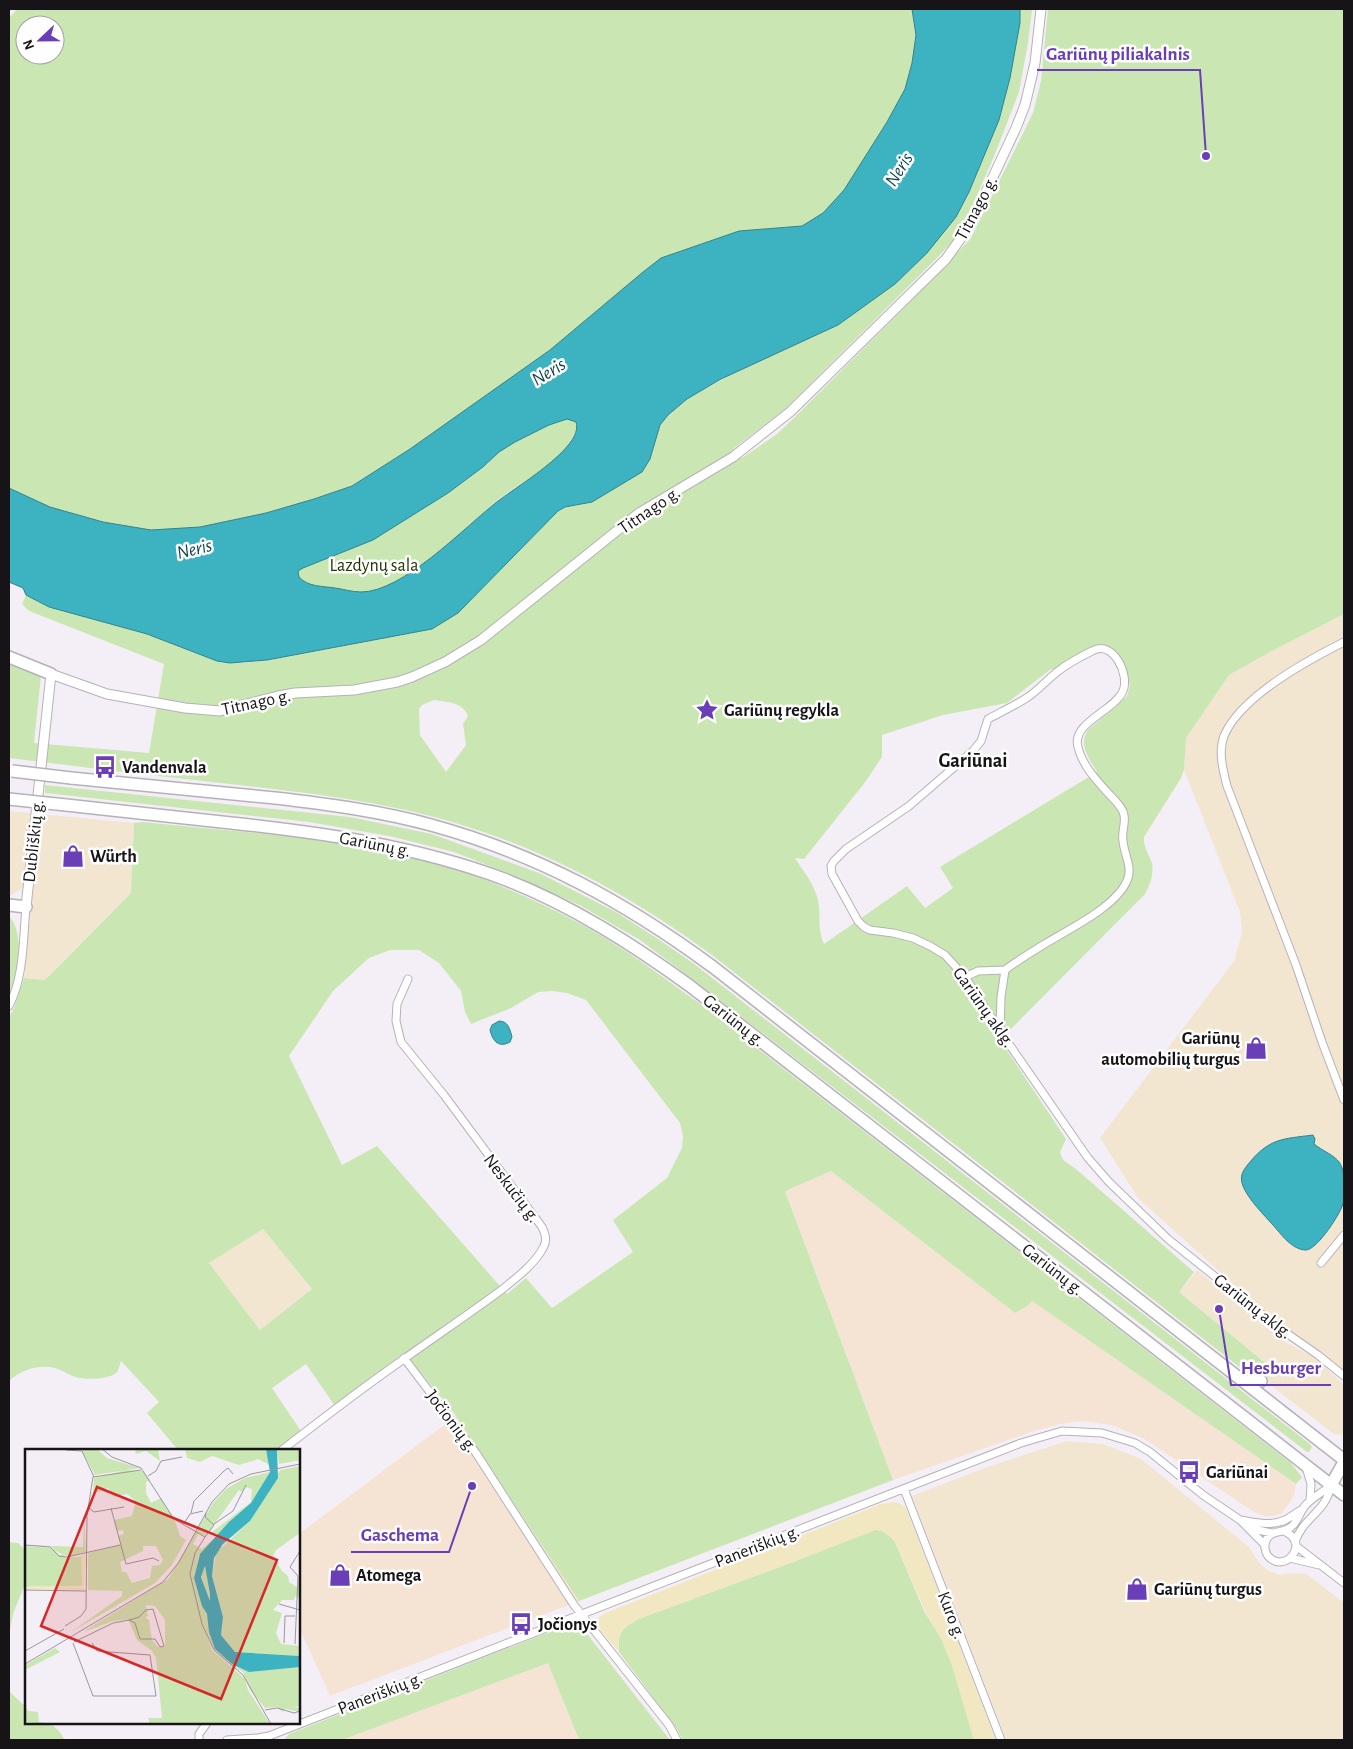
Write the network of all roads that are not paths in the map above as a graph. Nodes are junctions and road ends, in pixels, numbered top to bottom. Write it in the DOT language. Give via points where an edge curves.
graph roads {
  1 [pos="1041,9"];
  2 [pos="1344,642"];
  3 [pos="9,657"];
  4 [pos="51,674"];
  5 [pos="10,771"];
  6 [pos="9,799"];
  7 [pos="9,905"];
  8 [pos="26,907"];
  9 [pos="1005,970"];
  10 [pos="966,977"];
  11 [pos="408,979"];
  12 [pos="9,1006"];
  13 [pos="1000,1031"];
  14 [pos="1344,1100"];
  15 [pos="1344,1235"];
  16 [pos="1321,1263"];
  17 [pos="404,1358"];
  18 [pos="1344,1376"];
  19 [pos="1243,1381"];
  20 [pos="1261,1381"];
  21 [pos="283,1449"];
  22 [pos="1344,1461"];
  23 [pos="1306,1466"];
  24 [pos="1331,1485"];
  25 [pos="904,1489"];
  26 [pos="1344,1495"];
  27 [pos="1310,1500"];
  28 [pos="1303,1509"];
  29 [pos="1240,1520"];
  30 [pos="1284,1531"];
  31 [pos="1272,1533"];
  32 [pos="1296,1544"];
  33 [pos="1265,1545"];
  34 [pos="1290,1558"];
  35 [pos="1319,1565"];
  36 [pos="1344,1584"];
  37 [pos="581,1615"];
  38 [pos="206,1724"];
  39 [pos="300,1724"];
  40 [pos="300,1724"];
  41 [pos="199,1740"];
  42 [pos="227,1740"];
  43 [pos="677,1740"];
  44 [pos="1001,1740"];
  1 -- 4 [label="street, Titnago g." via="1025,106 971,224 946,259 772,427 733,456 639,514 462,652 430,670 397,682 354,690 295,693 220,711 107,694"];
  2 -- 14 [label="street" via="1294,670 1247,706 1224,736 1221,750 1228,786"];
  3 -- 4 [label="highway"];
  4 -- 8 [label="street, Dubliškių g."];
  5 -- 19 [label="highway, Gariūnų g., bridge" via="295,800 391,815 474,838 572,878 678,941"];
  6 -- 23 [label="highway, Gariūnų g., bridge" via="283,829 390,845 461,864 584,916 698,992"];
  7 -- 8 [label="highway"];
  8 -- 12 [label="street, Dubliškių g." via="21,970"];
  9 -- 10 [label="street" via="978,971"];
  9 -- 10 [label="street, Gariūnų aklg." via="1106,905 1123,889 1127,880 1128,864 1122,841 1125,816 1090,771 1077,746 1081,729 1113,703 1125,686 1118,660 1106,648 1096,649 1071,663 1028,697 988,719 981,741 973,751 909,806 846,850 832,866 832,874 864,927 930,946 945,955"];
  9 -- 13 [label="street"];
  10 -- 13 [label="street, Gariūnų aklg."];
  11 -- 17 [label="street, Neskučių g." via="397,1004 396,1021 401,1042 542,1227 546,1241 544,1248 521,1274"];
  13 -- 18 [label="street, Gariūnų aklg." via="1088,1158 1109,1182 1168,1238"];
  15 -- 16 [label="street"];
  17 -- 21 [label="street"];
  17 -- 37 [label="street, Jočionių g." via="476,1453"];
  19 -- 20 [label="highway"];
  19 -- 22 [label="highway, Gariūnų g."];
  22 -- 24 [label="highway"];
  23 -- 24 [label="highway, Gariūnų g."];
  23 -- 27 [label="street" via="1311,1484"];
  24 -- 26 [label="highway, Gariūnų g."];
  24 -- 27 [label="street"];
  24 -- 32 [label="street" via="1322,1507 1300,1530"];
  25 -- 29 [label="street, Paneriškių g." via="1042,1436 1062,1431 1083,1431 1116,1436 1135,1443"];
  25 -- 37 [label="street, Paneriškių g."];
  25 -- 44 [label="street, Kuro g."];
  27 -- 28 [label="street"];
  28 -- 29 [label="street" via="1278,1523"];
  28 -- 30 [label="street" via="1297,1521"];
  29 -- 31 [label="street"];
  29 -- 33 [label="street, Paneriškių g."];
  30 -- 31 [label="street"];
  30 -- 32 [label="street"];
  31 -- 33 [label="street"];
  32 -- 34 [label="street"];
  32 -- 35 [label="street"];
  33 -- 34 [label="street, Paneriškių g." via="1273,1560 1282,1562"];
  34 -- 35 [label="street"];
  35 -- 36 [label="street"];
  37 -- 40 [label="street, Paneriškių g."];
  37 -- 43 [label="street, Jočionių g." via="669,1725"];
  38 -- 41 [label="street"];
  39 -- 42 [label="street, Paneriškių g." via="269,1736"];
}
